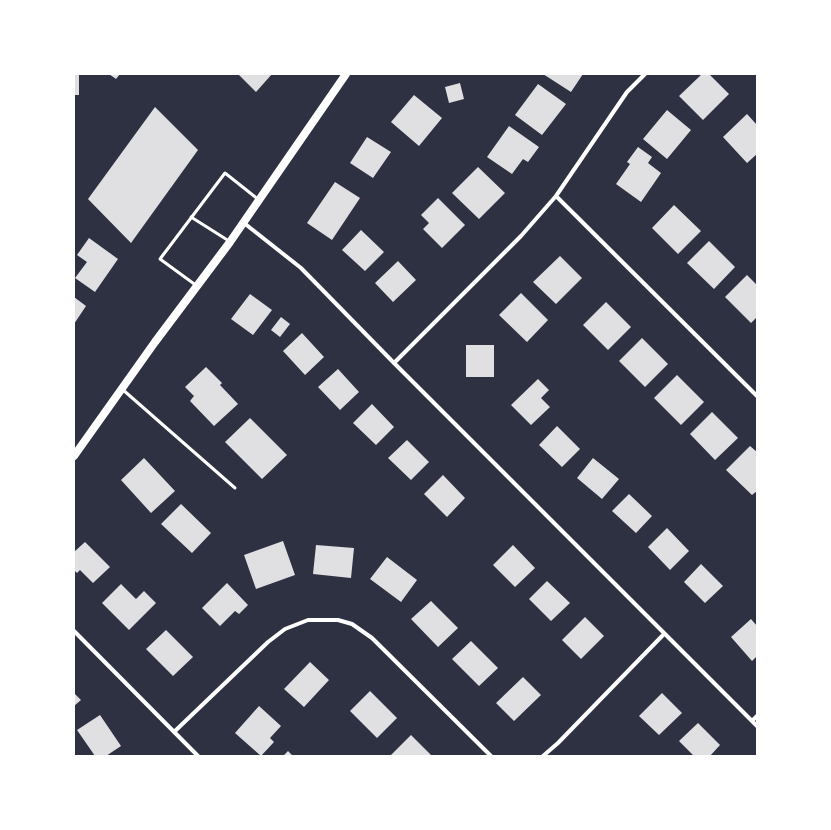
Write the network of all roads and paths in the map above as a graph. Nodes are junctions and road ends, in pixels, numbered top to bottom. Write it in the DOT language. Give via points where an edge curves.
graph roads {
  1 [pos="346,74"];
  2 [pos="645,74"];
  3 [pos="556,196"];
  4 [pos="259,200"];
  5 [pos="191,217"];
  6 [pos="243,222"];
  7 [pos="230,242"];
  8 [pos="198,287"];
  9 [pos="394,363"];
  10 [pos="122,389"];
  11 [pos="757,396"];
  12 [pos="74,456"];
  13 [pos="235,488"];
  14 [pos="74,631"];
  15 [pos="664,634"];
  16 [pos="757,716"];
  17 [pos="752,721"];
  18 [pos="757,726"];
  19 [pos="174,732"];
  20 [pos="198,756"];
  21 [pos="491,756"];
  22 [pos="543,756"];
  1 -- 4 [label="main road"];
  2 -- 3 [label="street" via="626,92"];
  3 -- 9 [label="street" via="521,236"];
  3 -- 11 [label="street"];
  4 -- 5 [label="lane" via="224,173"];
  4 -- 6 [label="main road"];
  5 -- 7 [label="lane"];
  5 -- 8 [label="lane" via="160,259"];
  6 -- 7 [label="main road"];
  6 -- 9 [label="street" via="301,268"];
  7 -- 8 [label="main road"];
  8 -- 10 [label="main road"];
  9 -- 15 [label="street"];
  10 -- 12 [label="main road"];
  10 -- 13 [label="lane"];
  14 -- 19 [label="street"];
  15 -- 17 [label="street"];
  15 -- 22 [label="street"];
  16 -- 17 [label="street"];
  17 -- 18 [label="street"];
  19 -- 20 [label="street"];
  19 -- 21 [label="street" via="268,642 285,629 308,620 338,620 352,624 372,638"];
}
